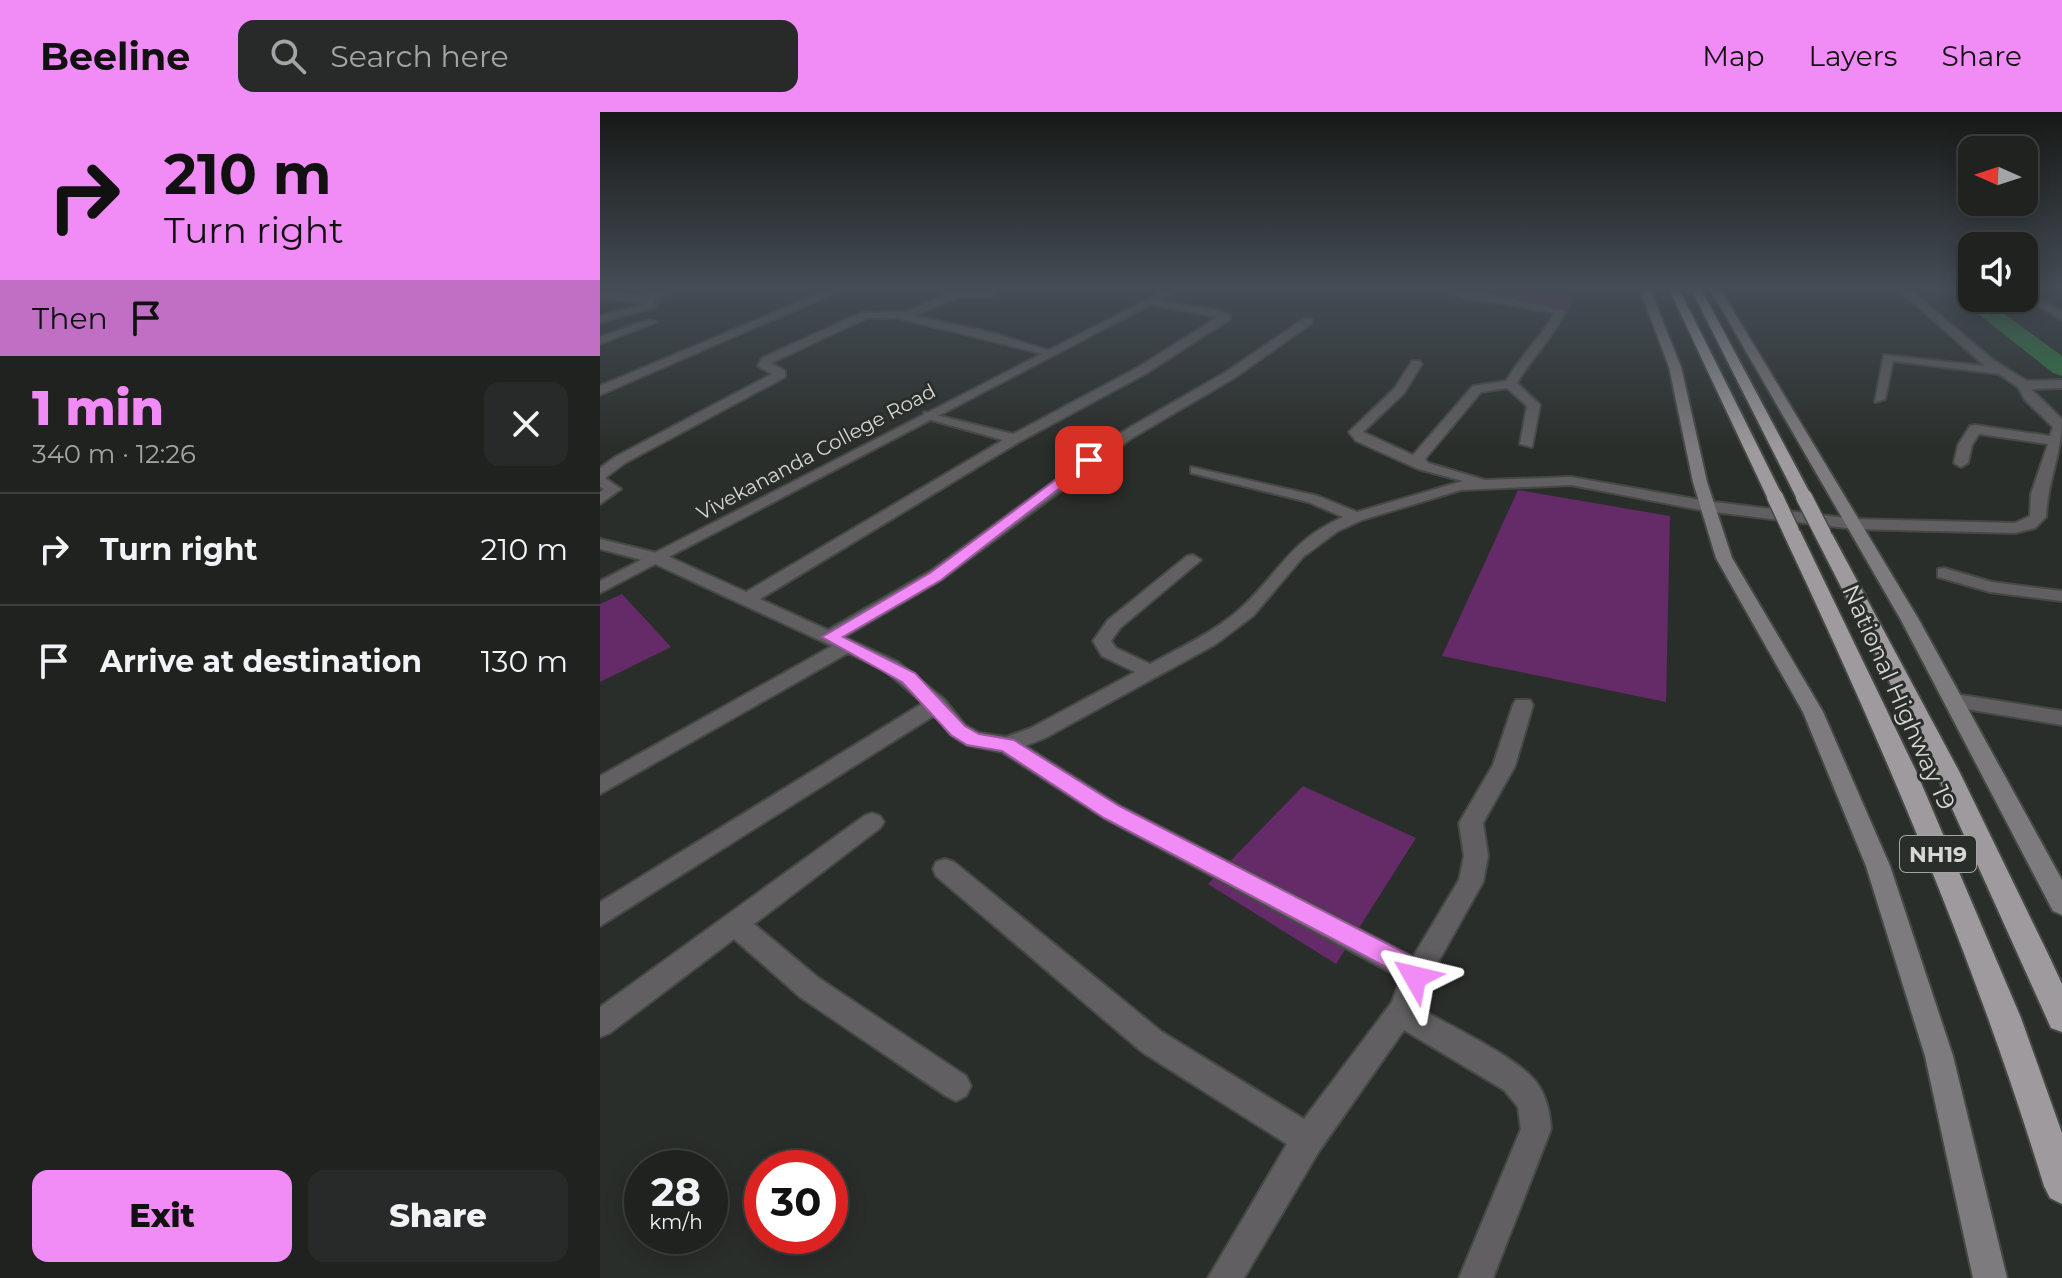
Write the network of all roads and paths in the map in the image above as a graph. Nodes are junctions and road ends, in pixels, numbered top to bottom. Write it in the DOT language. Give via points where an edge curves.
graph roads {
  1 [pos="716,341"];
  2 [pos="808,341"];
  3 [pos="1011,341"];
  4 [pos="1069,341"];
  5 [pos="1188,341"];
  6 [pos="1279,341"];
  7 [pos="1544,341"];
  8 [pos="1665,341"];
  9 [pos="1699,341"];
  10 [pos="1723,341"];
  11 [pos="1746,341"];
  12 [pos="1965,341"];
  13 [pos="1047,352"];
  14 [pos="1416,364"];
  15 [pos="2000,371"];
  16 [pos="1510,384"];
  17 [pos="2028,384"];
  18 [pos="2062,384"];
  19 [pos="600,391"];
  20 [pos="1879,399"];
  21 [pos="929,415"];
  22 [pos="1014,439"];
  23 [pos="2056,441"];
  24 [pos="1527,444"];
  25 [pos="600,458"];
  26 [pos="620,460"];
  27 [pos="1419,463"];
  28 [pos="1961,463"];
  29 [pos="1196,470"];
  30 [pos="600,478"];
  31 [pos="1486,482"];
  32 [pos="600,499"];
  33 [pos="1706,506"];
  34 [pos="1356,517"];
  35 [pos="1854,524"];
  36 [pos="600,544"];
  37 [pos="659,559"];
  38 [pos="1193,560"];
  39 [pos="1944,573"];
  40 [pos="600,588"];
  41 [pos="2062,596"];
  42 [pos="747,599"];
  43 [pos="839,641"];
  44 [pos="1149,671"];
  45 [pos="1955,701"];
  46 [pos="937,704"];
  47 [pos="1523,705"];
  48 [pos="2062,718"];
  49 [pos="1007,745"];
  50 [pos="600,786"];
  51 [pos="872,822"];
  52 [pos="945,869"];
  53 [pos="2062,904"];
  54 [pos="600,915"];
  55 [pos="735,924"];
  56 [pos="1415,977"];
  57 [pos="1403,1010"];
  58 [pos="2062,1018"];
  59 [pos="600,1024"];
  60 [pos="956,1086"];
  61 [pos="1307,1139"];
  62 [pos="2062,1186"];
  63 [pos="1225,1278"];
  64 [pos="1476,1278"];
  65 [pos="1990,1278"];
  1 -- 19 [label="street"];
  2 -- 26 [label="street" via="766,361 764,366 781,374"];
  3 -- 13 [label="street"];
  4 -- 13 [label="street, Vivekananda College Road"];
  5 -- 22 [label="street"];
  6 -- 43 [label="street" via="1127,435"];
  7 -- 16 [label="street" via="1529,353"];
  8 -- 33 [label="main road"];
  9 -- 62 [label="highway, National Highway 19 / NH19, bridge" via="1901,762 2001,1010"];
  10 -- 58 [label="highway, NH19, bridge" via="1936,743"];
  11 -- 35 [label="main road"];
  12 -- 15 [label="street"];
  13 -- 21 [label="street, Vivekananda College Road"];
  14 -- 27 [label="street" via="1400,390 1356,432"];
  15 -- 17 [label="street"];
  15 -- 20 [label="street" via="1888,357"];
  16 -- 24 [label="street" via="1534,405"];
  16 -- 27 [label="street" via="1477,389"];
  17 -- 18 [label="street"];
  17 -- 23 [label="street" via="2027,395 2058,421"];
  21 -- 22 [label="street"];
  21 -- 37 [label="street, Vivekananda College Road"];
  22 -- 42 [label="street"];
  23 -- 28 [label="street" via="1975,429"];
  23 -- 35 [label="street" via="2039,494 2038,517 2029,525 1988,529"];
  25 -- 26 [label="street"];
  26 -- 30 [label="street"];
  27 -- 31 [label="street"];
  29 -- 34 [label="street" via="1313,499"];
  30 -- 32 [label="street" via="614,489"];
  31 -- 33 [label="street" via="1571,481"];
  31 -- 34 [label="street"];
  33 -- 35 [label="street"];
  33 -- 65 [label="main road" via="1724,558 1813,712 1878,866 1939,1056"];
  34 -- 44 [label="street" via="1312,540 1229,626"];
  35 -- 45 [label="main road"];
  36 -- 37 [label="street"];
  37 -- 40 [label="street, Vivekananda College Road"];
  37 -- 42 [label="street"];
  38 -- 44 [label="street" via="1114,624 1102,641 1109,652"];
  39 -- 41 [label="street" via="1990,587"];
  42 -- 43 [label="street"];
  43 -- 46 [label="street" via="908,677"];
  43 -- 50 [label="street"];
  44 -- 49 [label="street"];
  45 -- 48 [label="street"];
  45 -- 53 [label="main road"];
  46 -- 49 [label="street" via="974,740"];
  46 -- 54 [label="street"];
  47 -- 56 [label="street" via="1504,766 1471,823 1476,856 1471,882"];
  49 -- 56 [label="street" via="1112,812 1400,962"];
  51 -- 55 [label="street"];
  52 -- 61 [label="street" via="1152,1042"];
  55 -- 59 [label="street"];
  55 -- 60 [label="street" via="810,988"];
  56 -- 57 [label="street"];
  57 -- 61 [label="street"];
  57 -- 64 [label="street" via="1411,1021 1514,1080 1528,1093 1535,1111 1536,1129"];
  61 -- 63 [label="street"];
}
